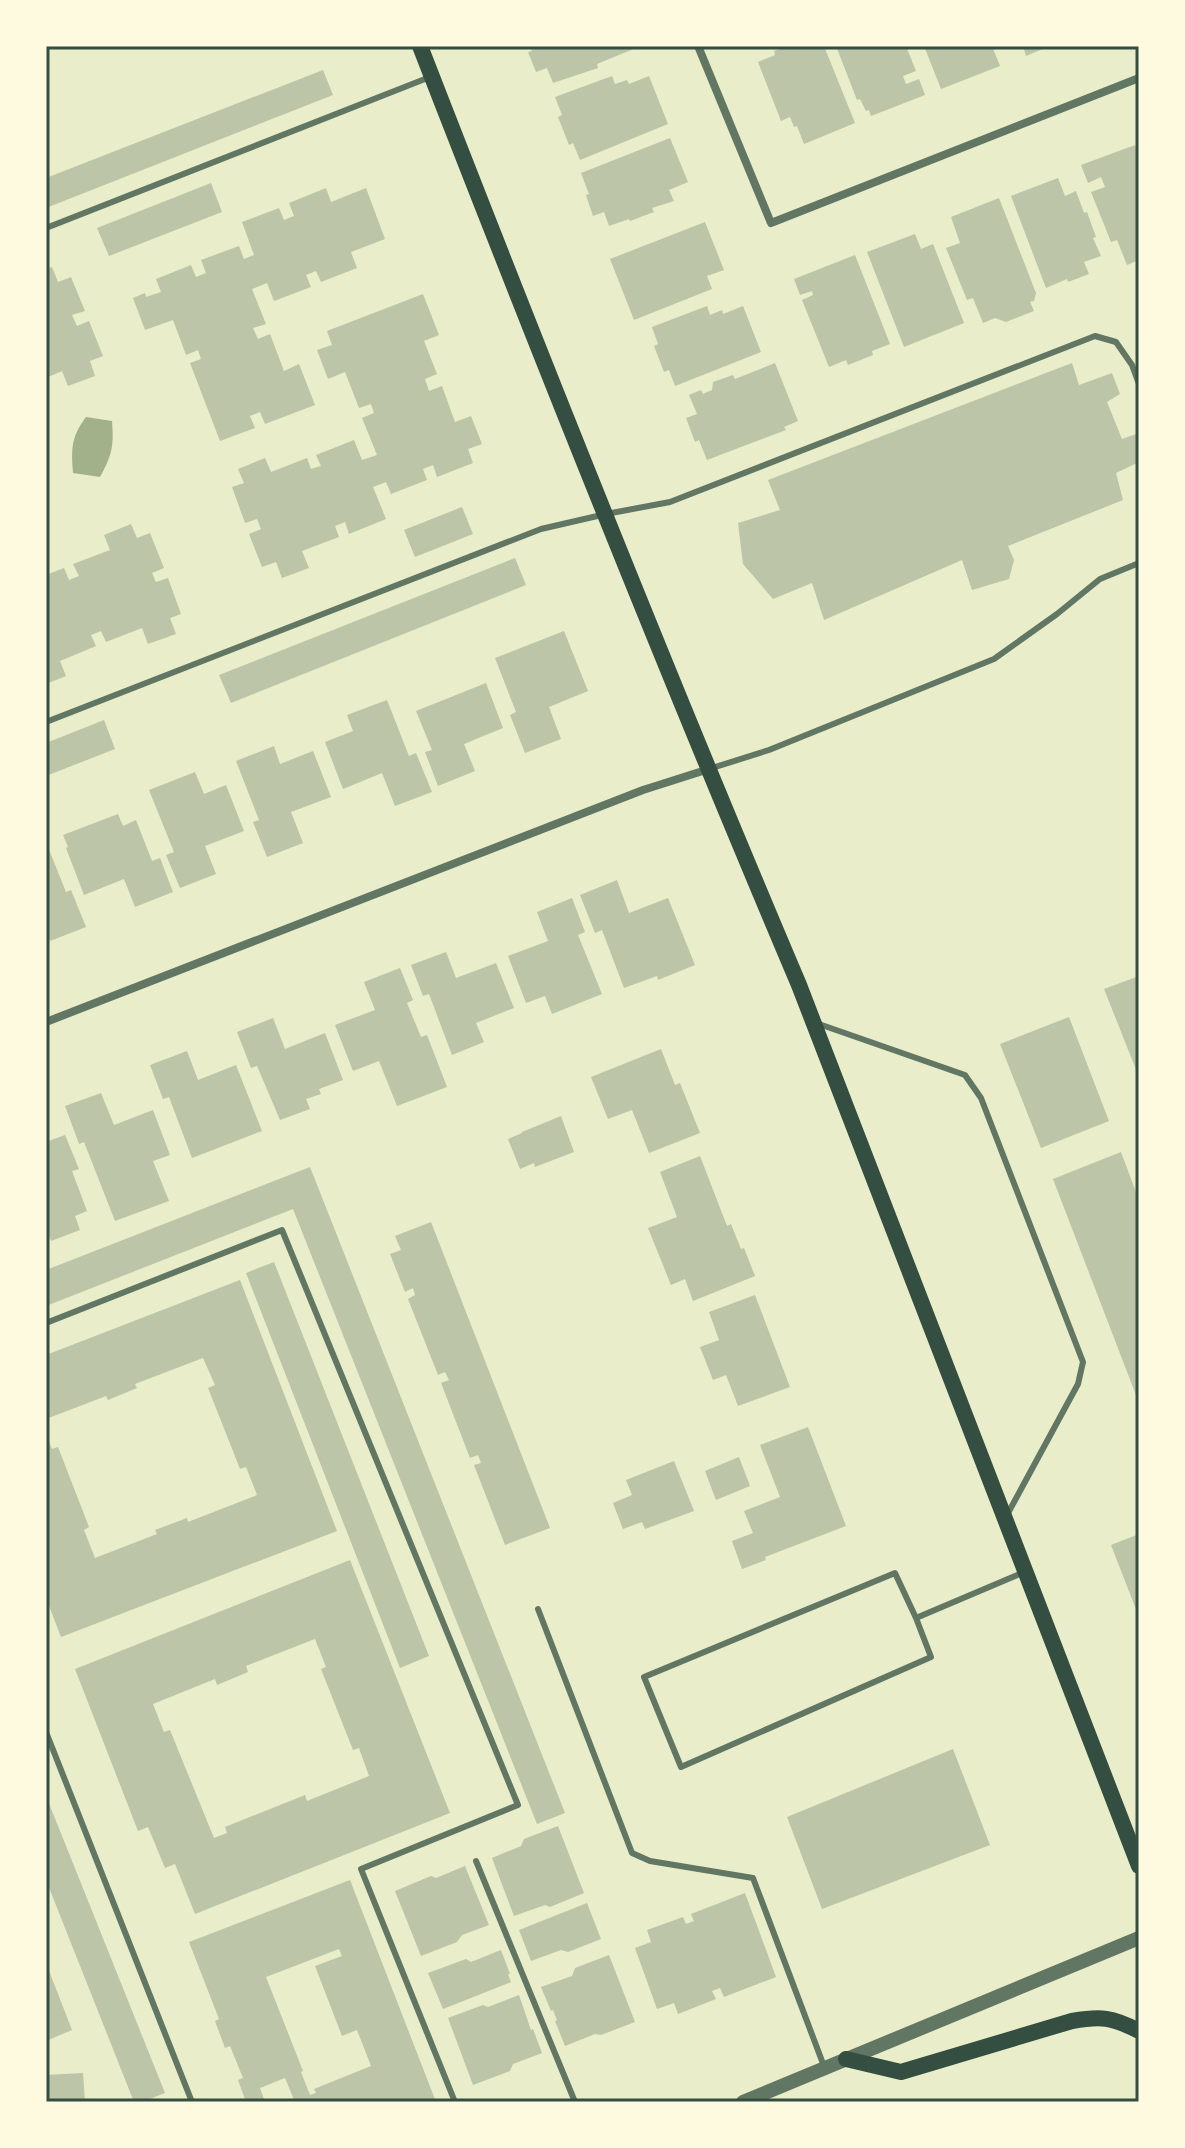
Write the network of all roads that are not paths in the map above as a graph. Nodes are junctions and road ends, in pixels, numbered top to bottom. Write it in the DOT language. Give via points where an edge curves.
graph roads {
  1 [pos="420,46"];
  2 [pos="698,46"];
  3 [pos="432,76"];
  4 [pos="1139,78"];
  5 [pos="46,228"];
  6 [pos="1135,363"];
  7 [pos="1139,384"];
  8 [pos="606,514"];
  9 [pos="1139,563"];
  10 [pos="46,722"];
  11 [pos="709,769"];
  12 [pos="46,1022"];
  13 [pos="813,1022"];
  14 [pos="46,1323"];
  15 [pos="1005,1518"];
  16 [pos="1025,1571"];
  17 [pos="538,1609"];
  18 [pos="916,1618"];
  19 [pos="46,1732"];
  20 [pos="476,1861"];
  21 [pos="1139,1866"];
  22 [pos="1139,1938"];
  23 [pos="1139,2031"];
  24 [pos="846,2059"];
  25 [pos="825,2069"];
  26 [pos="192,2102"];
  27 [pos="455,2102"];
  28 [pos="575,2102"];
  29 [pos="743,2102"];
  1 -- 3 [label="main road"];
  2 -- 4 [label="street" via="771,223"];
  3 -- 5 [label="lane"];
  3 -- 8 [label="main road"];
  6 -- 7 [label="lane"];
  6 -- 8 [label="lane" via="1116,342 1095,336 670,502"];
  8 -- 10 [label="lane" via="541,529"];
  8 -- 11 [label="main road"];
  9 -- 11 [label="lane" via="1100,579 994,659"];
  11 -- 12 [label="street"];
  11 -- 13 [label="main road"];
  13 -- 15 [label="main road"];
  13 -- 15 [label="lane" via="965,1075 981,1098 1083,1362 1078,1384"];
  14 -- 27 [label="lane" via="282,1230 518,1805 361,1869"];
  15 -- 16 [label="main road"];
  16 -- 18 [label="lane"];
  16 -- 21 [label="main road"];
  17 -- 25 [label="lane" via="632,1853 650,1861 753,1878"];
  18 -- 18 [label="lane" via="895,1573 644,1677 681,1767 931,1657"];
  19 -- 26 [label="lane"];
  20 -- 28 [label="lane"];
  22 -- 24 [label="street"];
  23 -- 24 [label="main road" via="1116,2019 1092,2017 901,2072"];
  24 -- 25 [label="street"];
  25 -- 29 [label="street"];
}
